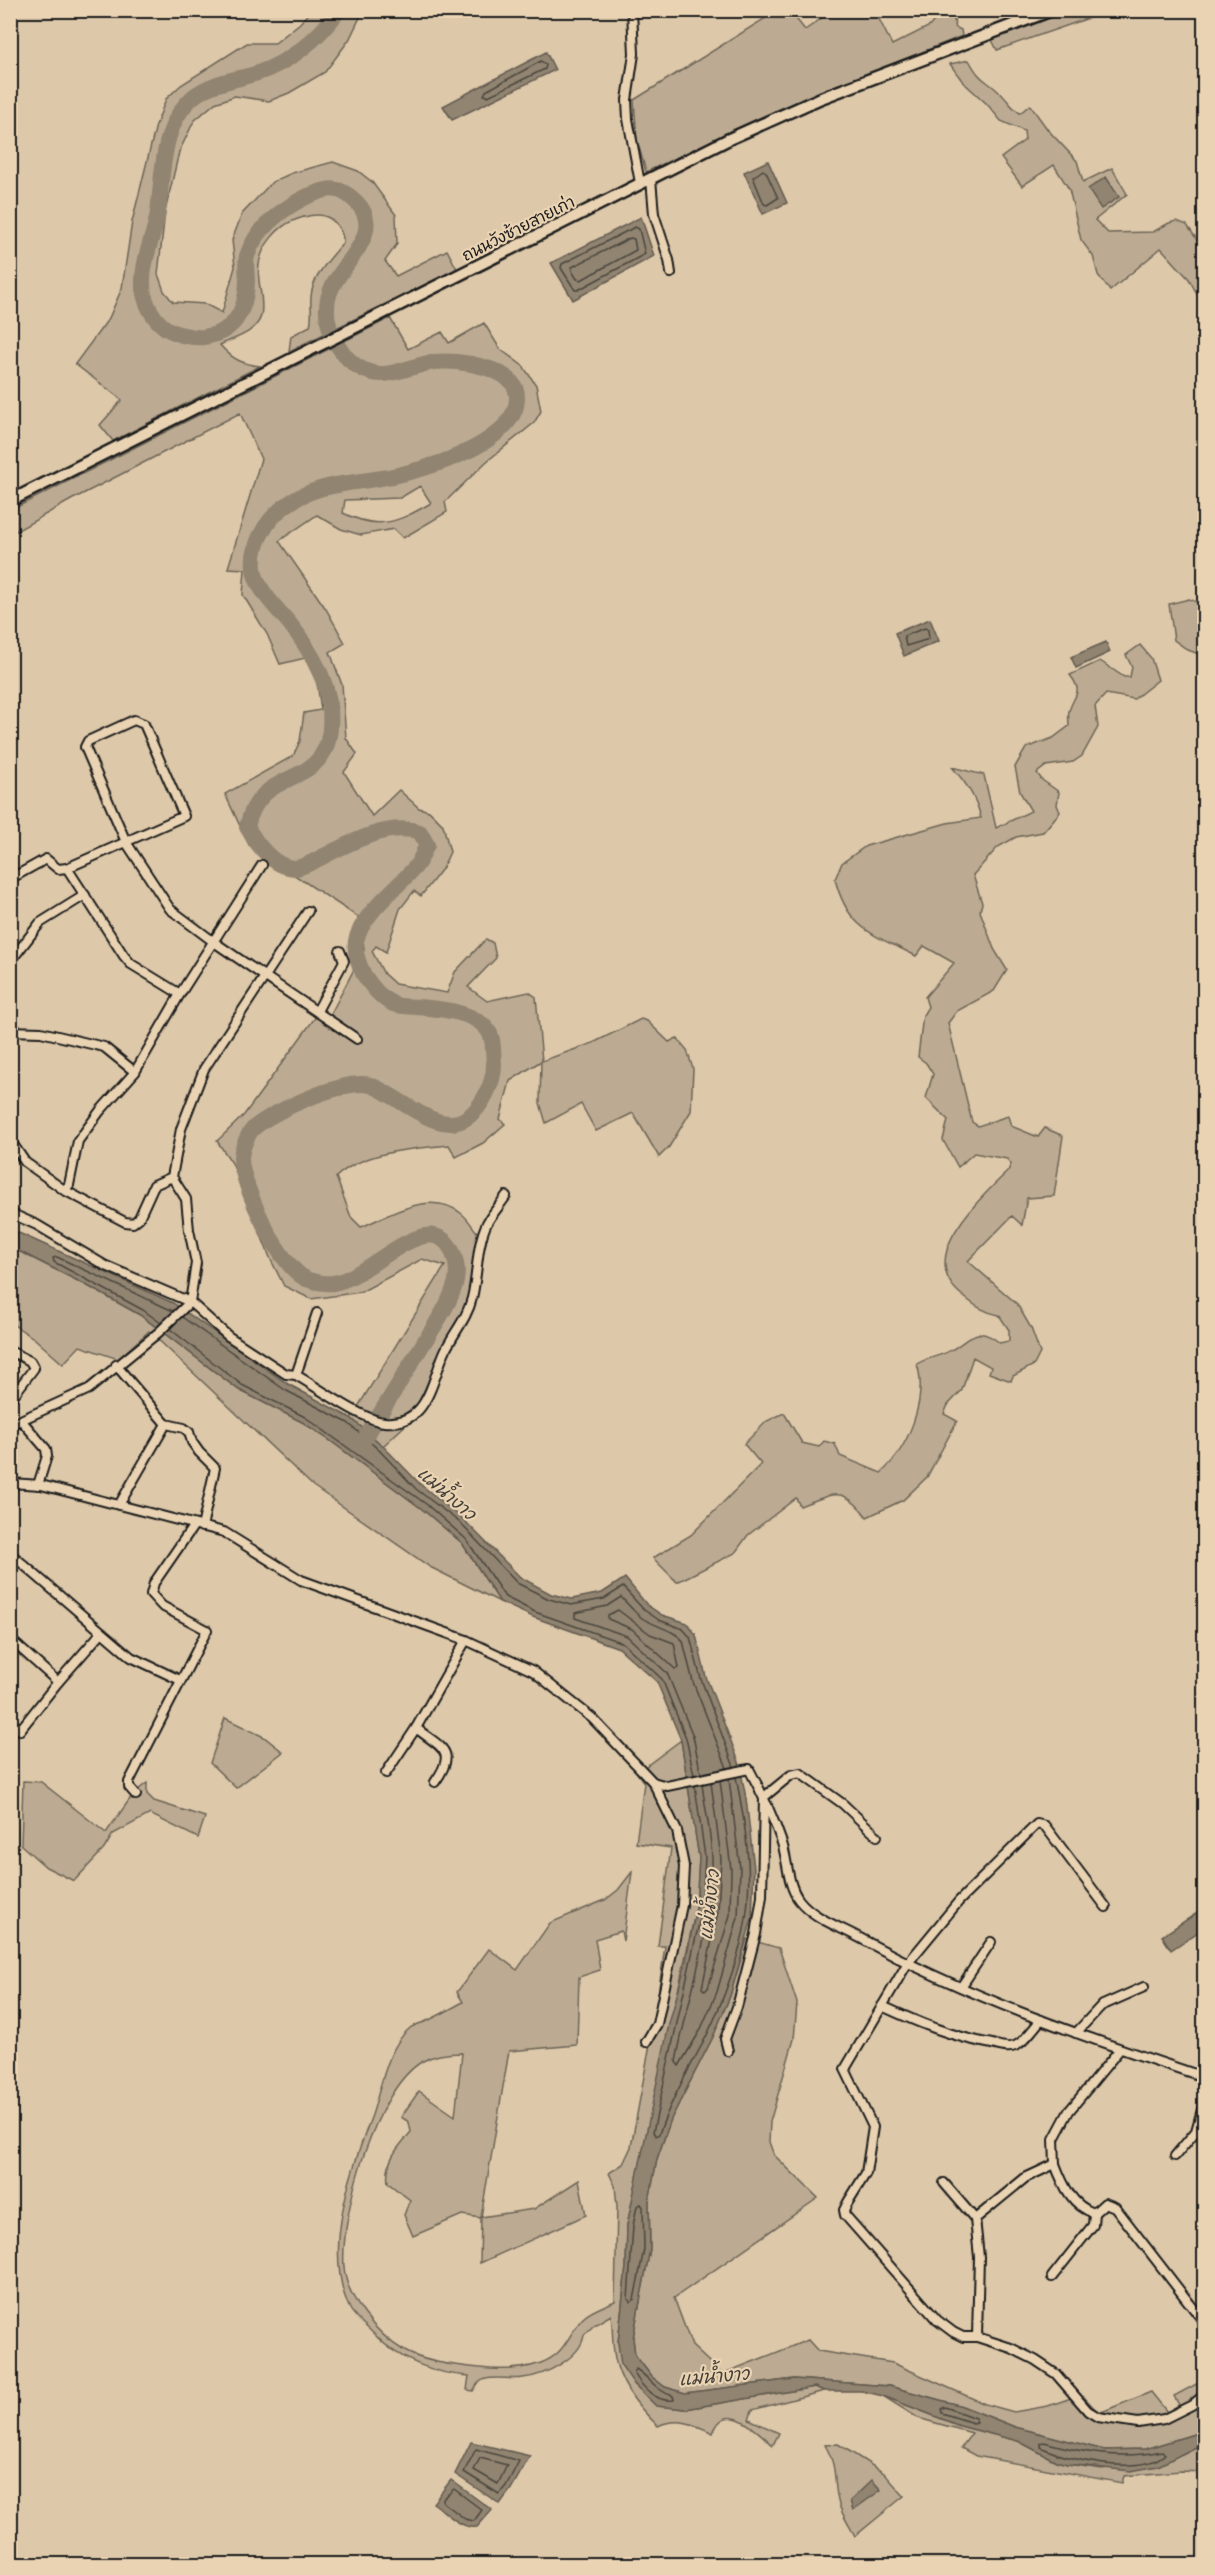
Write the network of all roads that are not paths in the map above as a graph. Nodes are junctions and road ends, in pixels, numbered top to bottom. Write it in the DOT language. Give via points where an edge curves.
graph roads {
  1 [pos="632,10"];
  2 [pos="1052,10"];
  3 [pos="651,179"];
  4 [pos="640,183"];
  5 [pos="671,273"];
  6 [pos="10,501"];
  7 [pos="126,842"];
  8 [pos="262,864"];
  9 [pos="67,868"];
  10 [pos="10,879"];
  11 [pos="85,895"];
  12 [pos="308,911"];
  13 [pos="214,942"];
  14 [pos="340,951"];
  15 [pos="13,952"];
  16 [pos="10,962"];
  17 [pos="264,975"];
  18 [pos="180,994"];
  19 [pos="317,1011"];
  20 [pos="10,1031"];
  21 [pos="357,1039"];
  22 [pos="135,1072"];
  23 [pos="10,1140"];
  24 [pos="172,1177"];
  25 [pos="64,1191"];
  26 [pos="506,1196"];
  27 [pos="10,1213"];
  28 [pos="188,1305"];
  29 [pos="317,1313"];
  30 [pos="10,1351"];
  31 [pos="116,1365"];
  32 [pos="296,1375"];
  33 [pos="10,1400"];
  34 [pos="22,1421"];
  35 [pos="166,1424"];
  36 [pos="10,1425"];
  37 [pos="10,1483"];
  38 [pos="38,1485"];
  39 [pos="119,1505"];
  40 [pos="198,1526"];
  41 [pos="10,1553"];
  42 [pos="101,1633"];
  43 [pos="10,1639"];
  44 [pos="466,1640"];
  45 [pos="180,1680"];
  46 [pos="57,1682"];
  47 [pos="10,1722"];
  48 [pos="416,1728"];
  49 [pos="386,1773"];
  50 [pos="435,1782"];
  51 [pos="654,1782"];
  52 [pos="136,1795"];
  53 [pos="764,1797"];
  54 [pos="877,1836"];
  55 [pos="1106,1907"];
  56 [pos="991,1942"];
  57 [pos="907,1964"];
  58 [pos="961,1987"];
  59 [pos="1144,1987"];
  60 [pos="882,2006"];
  61 [pos="1041,2020"];
  62 [pos="1076,2033"];
  63 [pos="646,2042"];
  64 [pos="1120,2049"];
  65 [pos="728,2051"];
  66 [pos="1204,2077"];
  67 [pos="1204,2102"];
  68 [pos="1175,2156"];
  69 [pos="1055,2164"];
  70 [pos="944,2183"];
  71 [pos="1094,2213"];
  72 [pos="975,2219"];
  73 [pos="1052,2277"];
  74 [pos="1204,2322"];
  75 [pos="976,2337"];
  76 [pos="1204,2395"];
  1 -- 4 [label="street" via="634,54 627,100"];
  2 -- 3 [label="main road, ถนนวังซ้ายสายเก่า" via="821,98"];
  3 -- 4 [label="main road, ถนนวังซ้ายสายเก่า"];
  3 -- 5 [label="street" via="654,214"];
  4 -- 6 [label="main road, ถนนวังซ้ายสายเก่า"];
  7 -- 7 [label="street" via="184,816 144,724 134,720 85,744 101,791"];
  7 -- 9 [label="street"];
  7 -- 13 [label="street" via="170,909"];
  8 -- 13 [label="street"];
  9 -- 10 [label="street" via="58,869 46,859"];
  9 -- 11 [label="street"];
  11 -- 15 [label="street" via="40,924"];
  11 -- 18 [label="street" via="124,956"];
  12 -- 17 [label="street"];
  13 -- 17 [label="street"];
  13 -- 18 [label="street"];
  14 -- 19 [label="street" via="344,961"];
  15 -- 16 [label="street"];
  17 -- 19 [label="street"];
  17 -- 24 [label="street" via="204,1069 181,1129"];
  18 -- 22 [label="street"];
  19 -- 21 [label="street"];
  20 -- 22 [label="street" via="41,1032 104,1047"];
  22 -- 25 [label="street" via="78,1141 69,1185"];
  23 -- 25 [label="street" via="25,1162"];
  24 -- 25 [label="street" via="154,1185 133,1223"];
  24 -- 28 [label="street" via="186,1199 196,1263"];
  26 -- 32 [label="street" via="487,1223 463,1325 446,1350 425,1404 409,1419 386,1423 372,1419"];
  27 -- 28 [label="street" via="104,1265"];
  28 -- 31 [label="street"];
  28 -- 32 [label="street" via="286,1374"];
  29 -- 32 [label="street"];
  30 -- 33 [label="street" via="30,1361 34,1368"];
  31 -- 34 [label="street" via="89,1389"];
  31 -- 35 [label="street"];
  34 -- 36 [label="street"];
  34 -- 38 [label="street" via="46,1449"];
  35 -- 39 [label="street"];
  35 -- 40 [label="street" via="189,1432 199,1452 215,1468"];
  37 -- 38 [label="street"];
  38 -- 39 [label="street"];
  39 -- 40 [label="street"];
  40 -- 44 [label="street" via="224,1532 301,1580"];
  40 -- 45 [label="street" via="154,1583 151,1594 162,1606 207,1630"];
  41 -- 42 [label="street"];
  42 -- 45 [label="street" via="131,1657"];
  42 -- 46 [label="street"];
  43 -- 46 [label="street"];
  44 -- 48 [label="street"];
  44 -- 51 [label="street" via="533,1671 592,1718"];
  45 -- 52 [label="street" via="129,1782"];
  46 -- 47 [label="street" via="20,1730"];
  48 -- 49 [label="street"];
  48 -- 50 [label="street" via="447,1757"];
  51 -- 53 [label="street" via="667,1786 749,1769"];
  51 -- 63 [label="street" via="681,1842 684,1890 657,2024"];
  53 -- 54 [label="street" via="791,1775 800,1773 843,1804"];
  53 -- 57 [label="street" via="798,1899 811,1912"];
  53 -- 65 [label="street" via="760,1905 737,2007 725,2039"];
  55 -- 57 [label="street" via="1045,1827 1037,1824 959,1900"];
  56 -- 58 [label="street"];
  57 -- 58 [label="street"];
  57 -- 60 [label="street"];
  58 -- 61 [label="street"];
  59 -- 62 [label="street" via="1101,2006"];
  60 -- 61 [label="street" via="931,2028 1004,2047 1014,2047"];
  60 -- 75 [label="street" via="845,2069 873,2127 866,2173 844,2210 845,2215 938,2320 963,2337"];
  61 -- 62 [label="street"];
  62 -- 64 [label="street"];
  64 -- 66 [label="street"];
  64 -- 69 [label="street" via="1069,2111 1054,2139"];
  67 -- 68 [label="street" via="1194,2134"];
  69 -- 71 [label="street" via="1065,2189 1078,2204"];
  69 -- 72 [label="street" via="1025,2178"];
  70 -- 72 [label="street"];
  71 -- 73 [label="street" via="1093,2225"];
  71 -- 74 [label="street" via="1105,2203 1115,2207"];
  72 -- 75 [label="street" via="979,2257"];
  75 -- 76 [label="street" via="1035,2360 1056,2374 1088,2411 1107,2420 1138,2423 1164,2419"];
}
